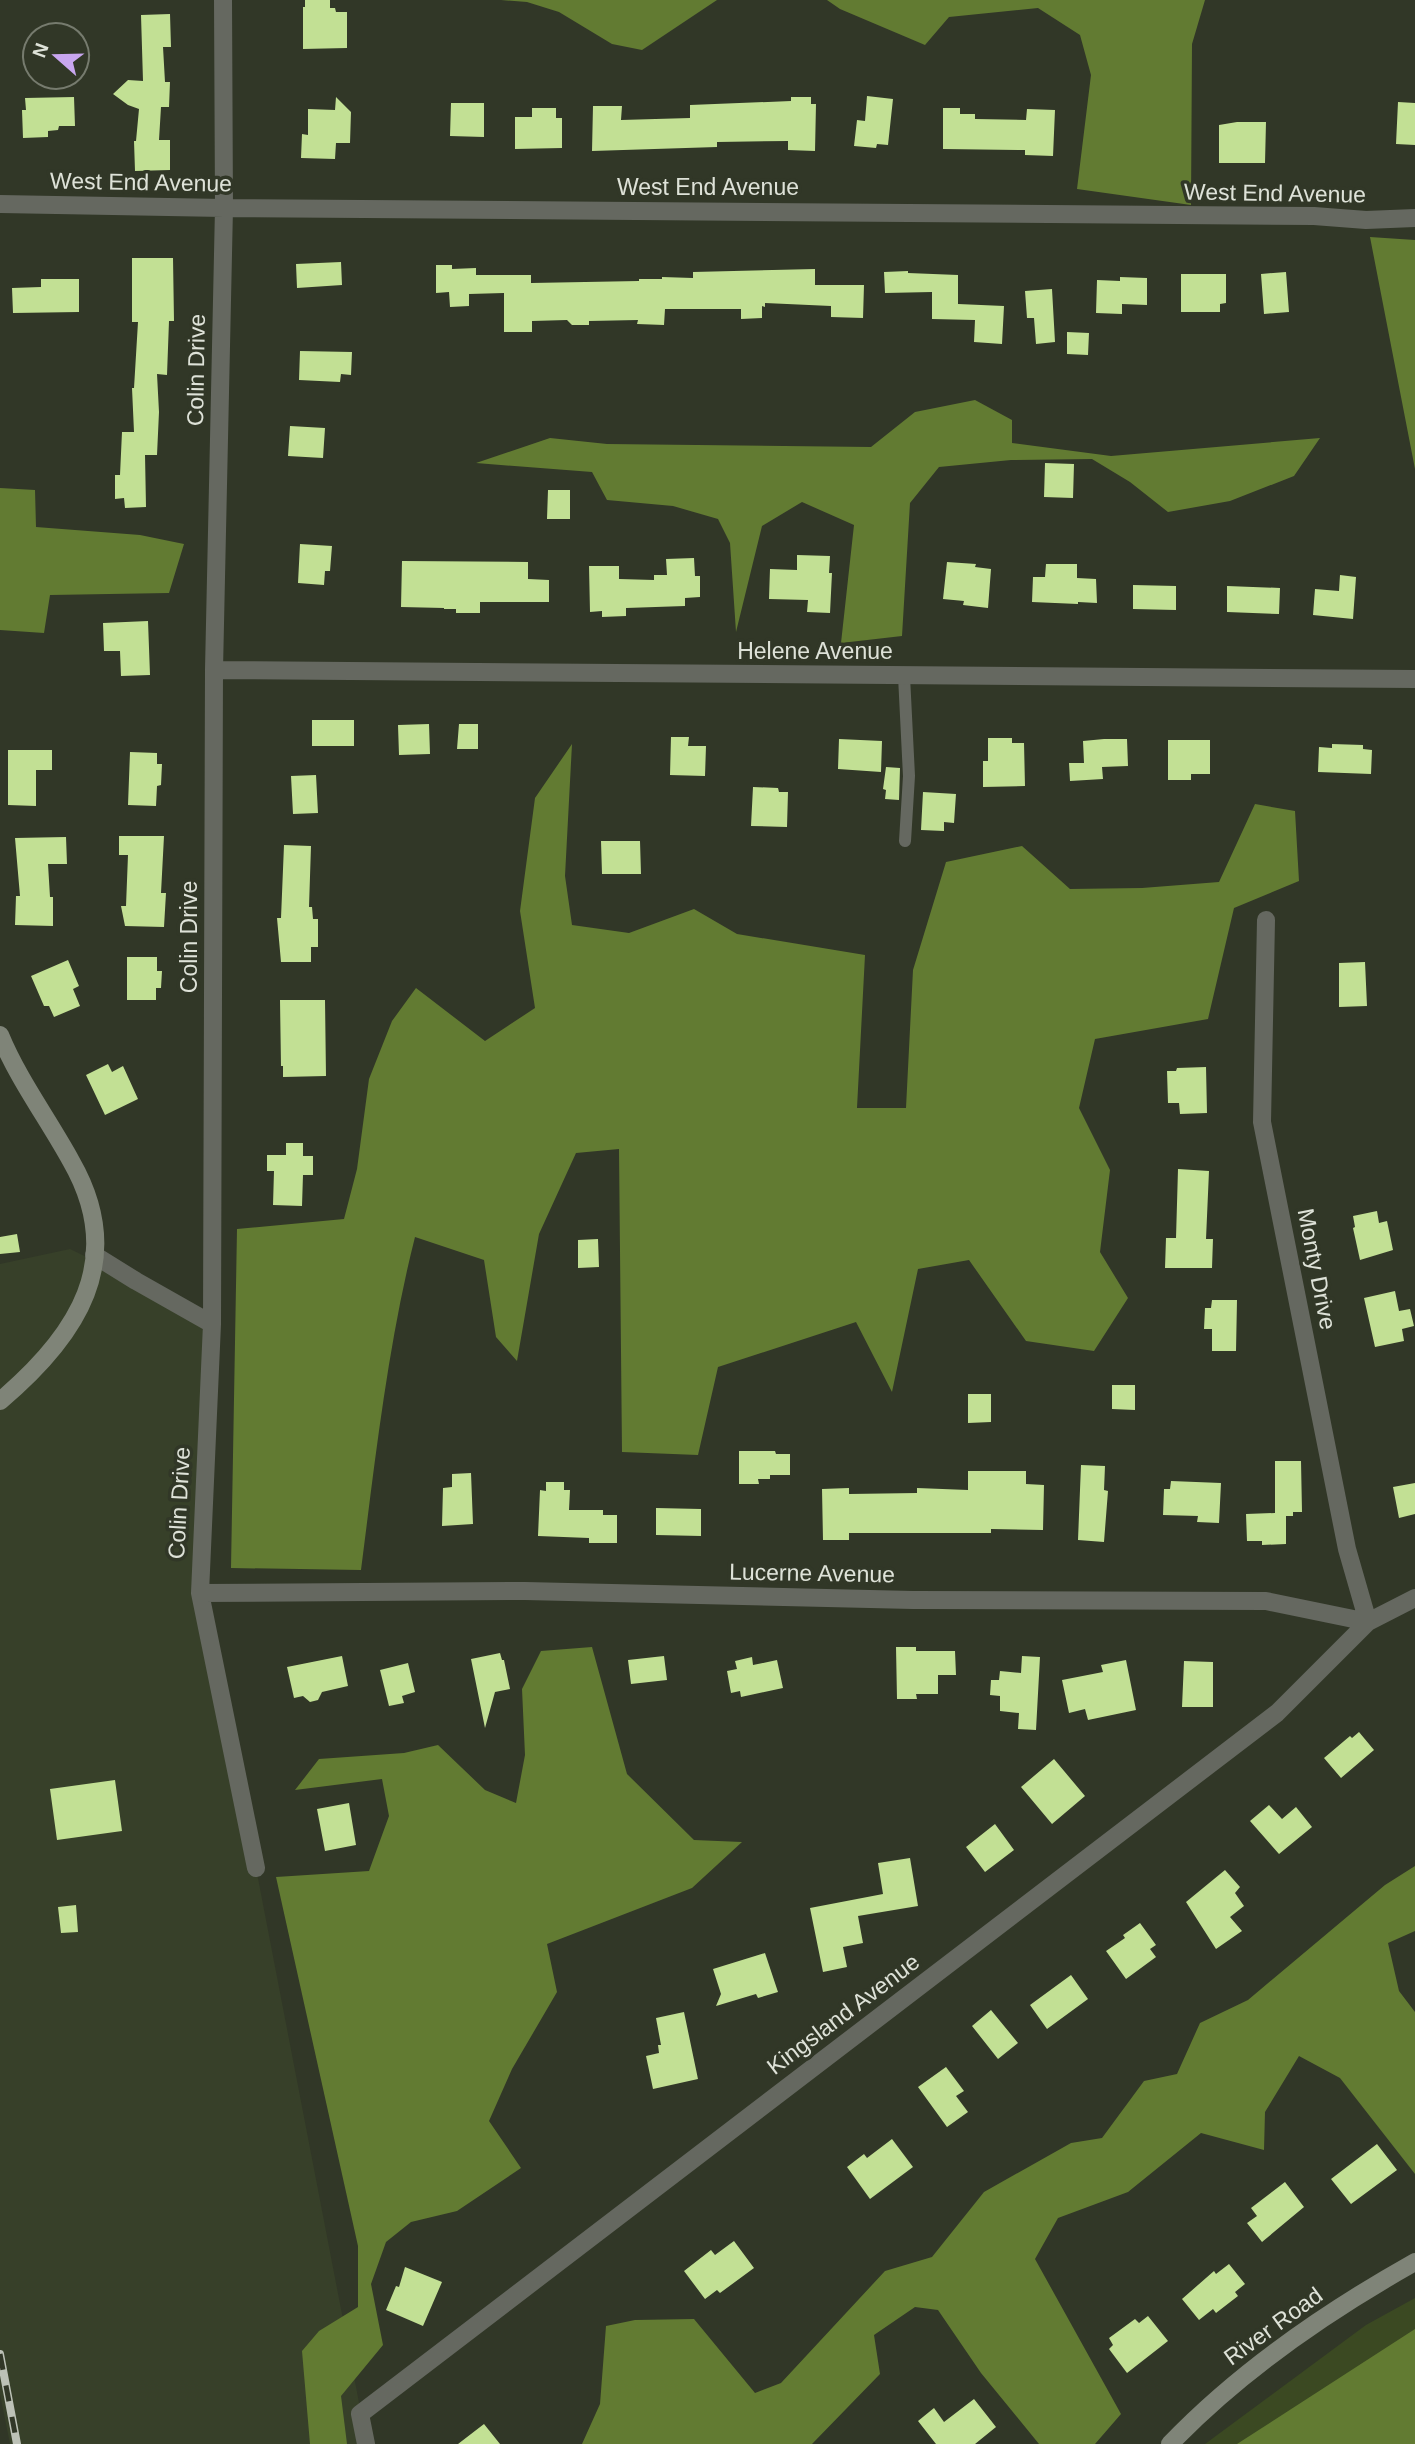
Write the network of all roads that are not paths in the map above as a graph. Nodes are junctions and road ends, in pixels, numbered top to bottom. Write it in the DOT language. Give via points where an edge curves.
graph roads {
  1 [pos="223,0"];
  2 [pos="0,204"];
  3 [pos="224,208"];
  4 [pos="1415,218"];
  5 [pos="214,670"];
  6 [pos="904,676"];
  7 [pos="1415,679"];
  8 [pos="905,841"];
  9 [pos="1266,920"];
  10 [pos="0,1035"];
  11 [pos="94,1255"];
  12 [pos="212,1324"];
  13 [pos="0,1401"];
  14 [pos="200,1593"];
  15 [pos="1415,1598"];
  16 [pos="1368,1622"];
  17 [pos="256,1868"];
  18 [pos="1415,2262"];
  19 [pos="366,2444"];
  20 [pos="1170,2444"];
  1 -- 3 [label="street, Colin Drive"];
  2 -- 3 [label="street, West End Avenue"];
  3 -- 4 [label="street, West End Avenue"];
  3 -- 5 [label="street, Colin Drive"];
  5 -- 6 [label="street, Helene Avenue"];
  5 -- 12 [label="street, Colin Drive"];
  6 -- 7 [label="street, Helene Avenue"];
  6 -- 8 [label="lane" via="909,776"];
  9 -- 16 [label="street, Monty Drive" via="1262,1122 1348,1549"];
  10 -- 11 [label="main road" via="80,1178 92,1216"];
  11 -- 12 [label="street"];
  11 -- 13 [label="main road" via="77,1317 46,1358"];
  12 -- 14 [label="street, Colin Drive"];
  14 -- 16 [label="street, Lucerne Avenue" via="525,1591 913,1600 1266,1601"];
  14 -- 17 [label="street, Colin Drive"];
  15 -- 16 [label="street"];
  16 -- 19 [label="street, Kingsland Avenue" via="1277,1713 360,2414"];
  18 -- 20 [label="main road, River Road" via="1285,2344 1221,2395"];
}
